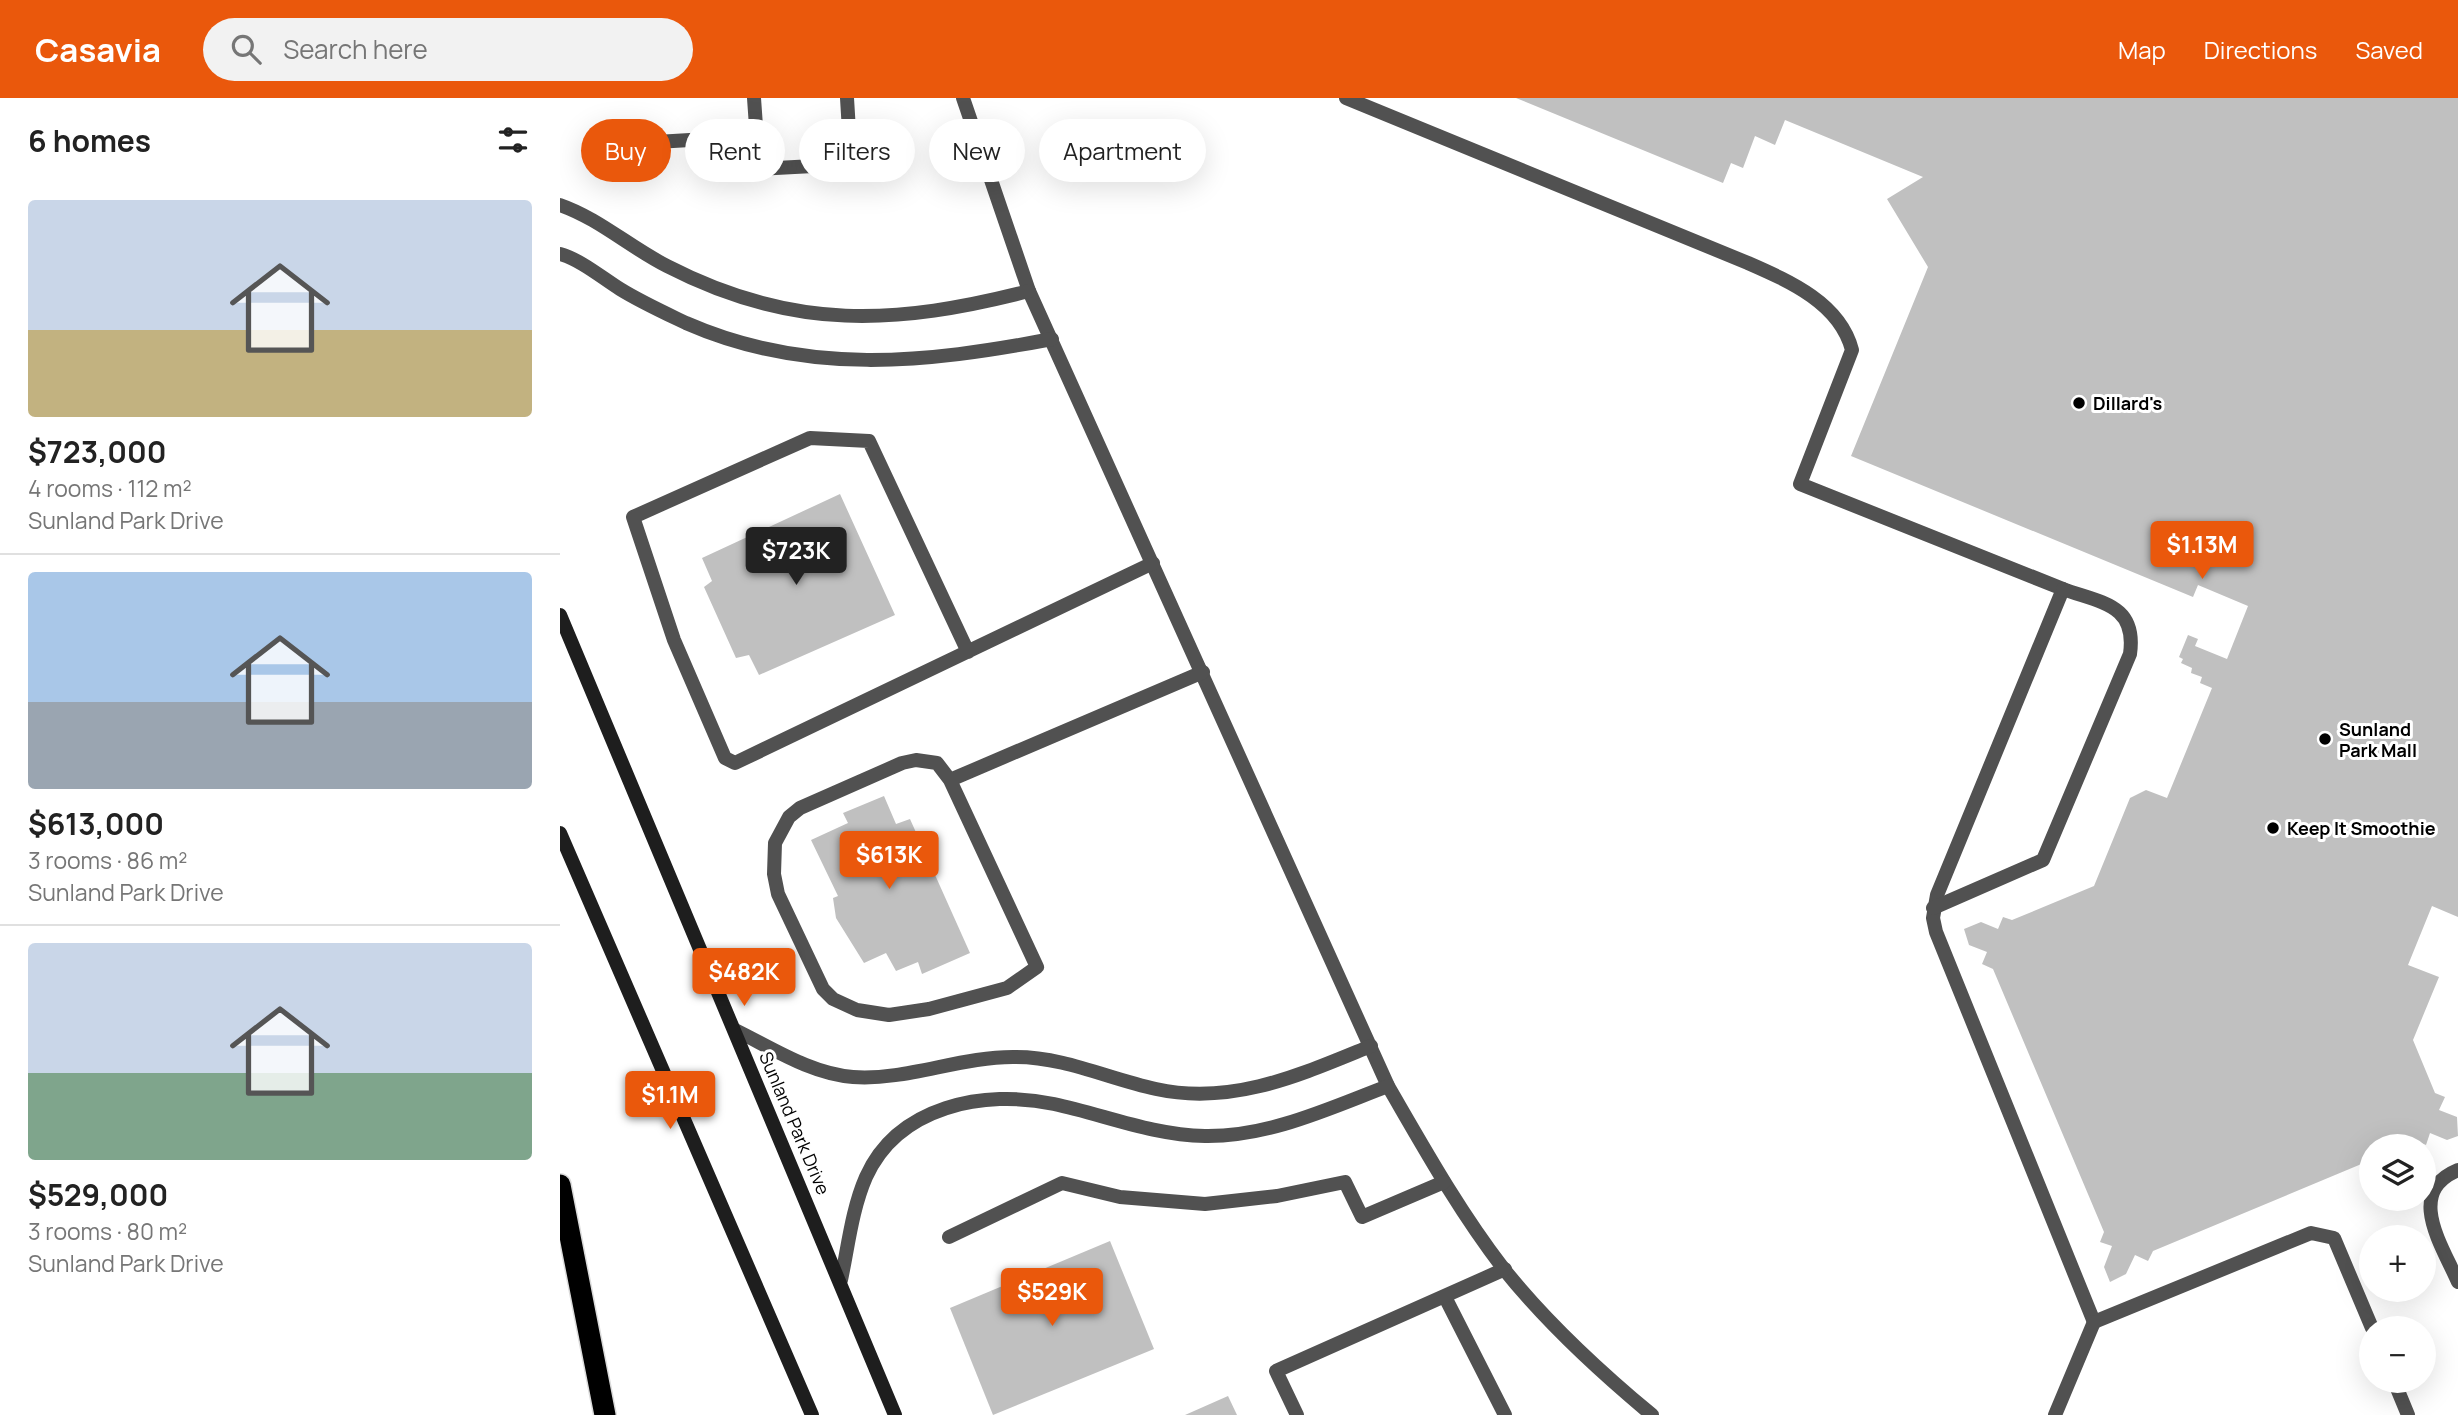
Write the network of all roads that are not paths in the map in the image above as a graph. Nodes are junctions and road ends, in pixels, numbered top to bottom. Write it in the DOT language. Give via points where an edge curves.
graph roads {
  1 [pos="754,98"];
  2 [pos="847,98"];
  3 [pos="963,98"];
  4 [pos="1346,98"];
  5 [pos="756,119"];
  6 [pos="785,168"];
  7 [pos="563,205"];
  8 [pos="560,254"];
  9 [pos="1030,292"];
  10 [pos="1052,339"];
  11 [pos="1153,563"];
  12 [pos="2063,589"];
  13 [pos="560,615"];
  14 [pos="968,652"];
  15 [pos="1203,672"];
  16 [pos="950,780"];
  17 [pos="560,832"];
  18 [pos="1933,908"];
  19 [pos="734,1030"];
  20 [pos="1371,1046"];
  21 [pos="1388,1086"];
  22 [pos="2458,1170"];
  23 [pos="1444,1182"];
  24 [pos="560,1185"];
  25 [pos="948,1237"];
  26 [pos="1504,1269"];
  27 [pos="841,1280"];
  28 [pos="2458,1282"];
  29 [pos="1446,1297"];
  30 [pos="2367,1316"];
  31 [pos="2094,1322"];
  32 [pos="2399,1393"];
  33 [pos="605,1415"];
  34 [pos="812,1415"];
  35 [pos="895,1415"];
  36 [pos="1297,1415"];
  37 [pos="1504,1415"];
  38 [pos="1652,1415"];
  39 [pos="2055,1415"];
  40 [pos="2408,1415"];
  1 -- 5 [label="lane"];
  2 -- 6 [label="lane" via="850,164"];
  3 -- 9 [label="lane"];
  4 -- 12 [label="lane" via="1748,263 1810,296 1834,313 1852,350 1800,484"];
  7 -- 9 [label="lane" via="668,267 794,309 888,318"];
  8 -- 10 [label="lane" via="695,327 806,357 908,361"];
  9 -- 10 [label="lane"];
  10 -- 11 [label="lane"];
  11 -- 14 [label="lane"];
  11 -- 15 [label="lane"];
  12 -- 18 [label="lane"];
  12 -- 18 [label="lane" via="2122,613 2132,628 2130,654 2043,860"];
  13 -- 19 [label="main road, Sunland Park Drive"];
  14 -- 14 [label="lane" via="735,764 725,758 674,640 633,517 810,438 869,441"];
  15 -- 16 [label="lane"];
  15 -- 20 [label="lane"];
  16 -- 16 [label="lane" via="1037,967 1007,988 906,1013 873,1015 844,1005 823,989 778,894 774,858 781,828 800,808 902,763 937,763"];
  17 -- 34 [label="main road"];
  18 -- 31 [label="lane" via="1936,932"];
  19 -- 20 [label="lane" via="817,1069 855,1077 1016,1056 1063,1062 1147,1087 1201,1094 1254,1089"];
  19 -- 27 [label="main road, Sunland Park Drive"];
  20 -- 21 [label="lane"];
  21 -- 23 [label="lane"];
  21 -- 27 [label="lane" via="1286,1124 1207,1136 1146,1129 1036,1101 989,1099 948,1106 906,1128 877,1158 859,1199"];
  22 -- 28 [label="lane" via="2437,1181 2429,1209"];
  23 -- 25 [label="lane" via="1362,1217 1345,1182 1205,1204 1120,1197 1062,1183"];
  23 -- 26 [label="lane"];
  24 -- 33 [label="highway"];
  26 -- 29 [label="lane"];
  26 -- 38 [label="lane" via="1567,1338"];
  27 -- 35 [label="main road, Sunland Park Drive"];
  29 -- 36 [label="lane" via="1276,1371"];
  29 -- 37 [label="lane"];
  30 -- 31 [label="lane" via="2334,1238 2311,1233"];
  31 -- 39 [label="lane"];
  32 -- 40 [label="lane"];
}
